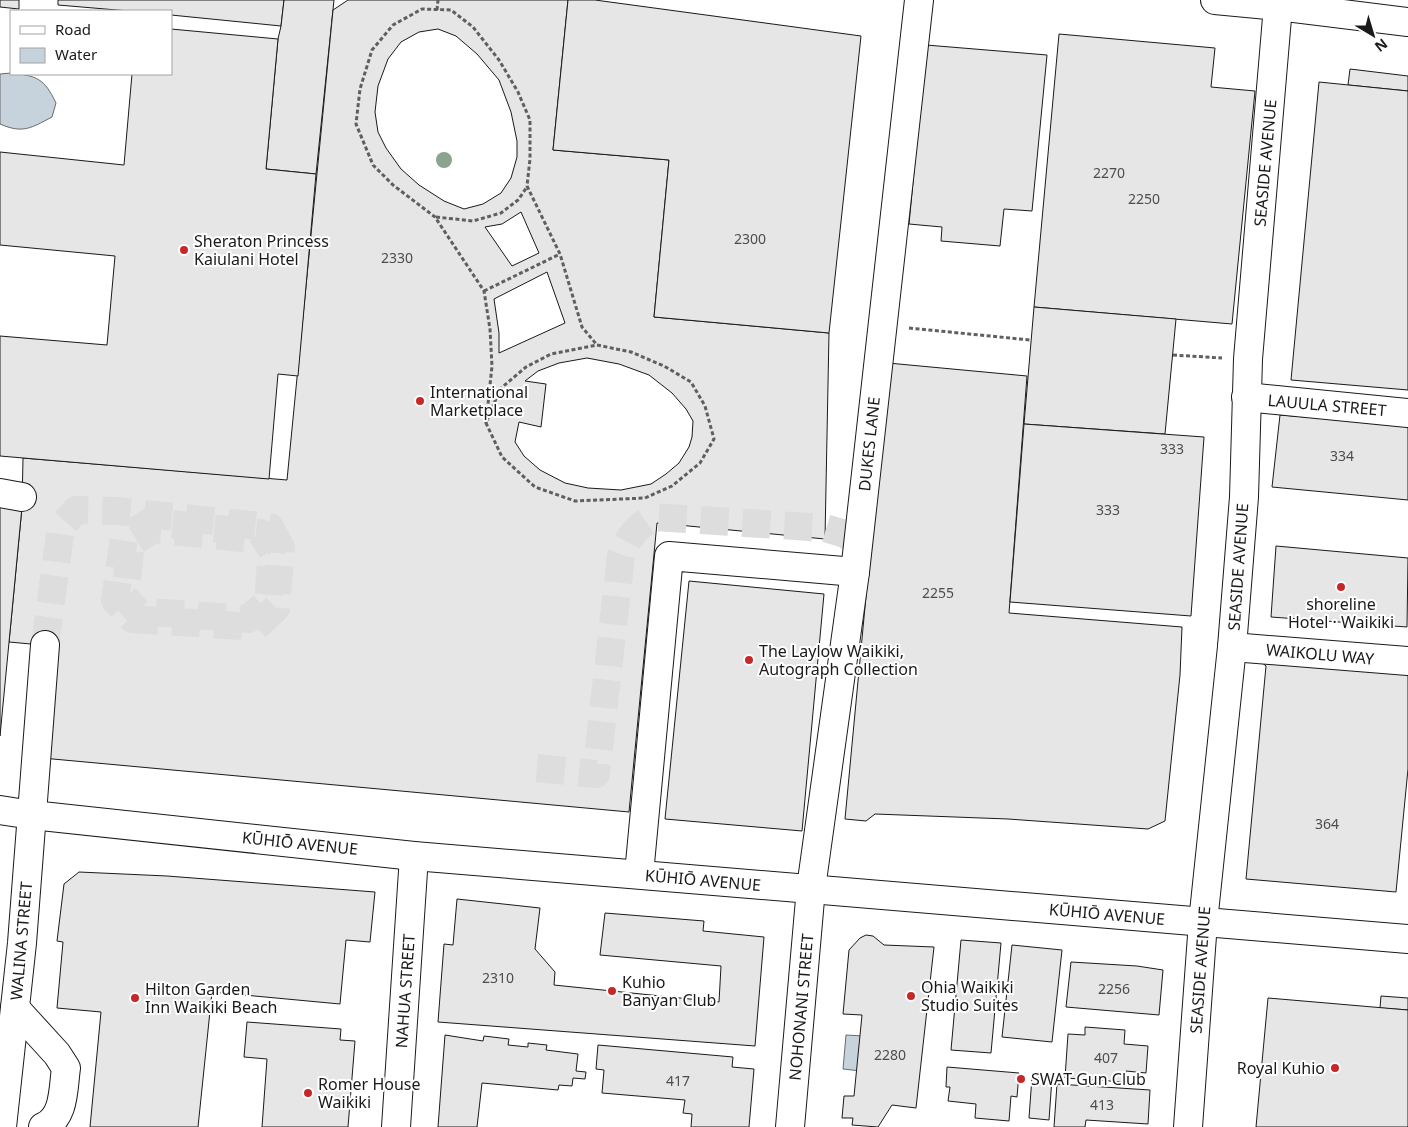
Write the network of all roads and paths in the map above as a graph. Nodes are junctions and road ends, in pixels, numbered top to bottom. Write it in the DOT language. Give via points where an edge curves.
graph roads {
  1 [pos="438,0"];
  2 [pos="919,0"];
  3 [pos="1216,0"];
  4 [pos="1278,6"];
  5 [pos="437,10"];
  6 [pos="1408,22"];
  7 [pos="527,186"];
  8 [pos="435,217"];
  9 [pos="560,254"];
  10 [pos="484,291"];
  11 [pos="882,325"];
  12 [pos="1030,340"];
  13 [pos="597,345"];
  14 [pos="1173,355"];
  15 [pos="1248,359"];
  16 [pos="1246,397"];
  17 [pos="1408,412"];
  18 [pos="486,423"];
  19 [pos="855,572"];
  20 [pos="45,645"];
  21 [pos="1232,646"];
  22 [pos="1408,661"];
  23 [pos="0,810"];
  24 [pos="32,814"];
  25 [pos="414,856"];
  26 [pos="639,874"];
  27 [pos="811,888"];
  28 [pos="1203,922"];
  29 [pos="1408,940"];
  30 [pos="9,1016"];
  31 [pos="2,1124"];
  32 [pos="43,1127"];
  33 [pos="396,1127"];
  34 [pos="790,1127"];
  35 [pos="1188,1127"];
  1 -- 5 [label="path"];
  2 -- 11 [label="street, DUKES LANE"];
  3 -- 4 [label="street"];
  4 -- 6 [label="street"];
  4 -- 15 [label="street, SEASIDE AVENUE"];
  5 -- 7 [label="path" via="451,10 473,28 499,60 518,92 530,120"];
  5 -- 8 [label="path" via="422,9 393,25 372,50 360,88 356,124 373,165"];
  7 -- 8 [label="path" via="518,200 501,213 473,221"];
  7 -- 9 [label="path"];
  8 -- 10 [label="path"];
  9 -- 10 [label="path"];
  9 -- 13 [label="path" via="582,327"];
  10 -- 18 [label="path" via="492,366"];
  11 -- 12 [label="path"];
  11 -- 19 [label="street, DUKES LANE"];
  13 -- 18 [label="path" via="551,354 526,367 500,389"];
  13 -- 18 [label="path" via="631,352 664,366 692,382 705,406 714,439 700,463 672,486 645,498 575,502 528,481 502,457"];
  14 -- 15 [label="path"];
  15 -- 16 [label="street, SEASIDE AVENUE"];
  16 -- 17 [label="street, LAUULA STREET"];
  16 -- 21 [label="street, SEASIDE AVENUE" via="1244,497"];
  19 -- 26 [label="street" via="669,556"];
  19 -- 27 [label="street, DUKES LANE"];
  20 -- 24 [label="street, WALINA STREET"];
  21 -- 22 [label="street, WAIKOLU WAY"];
  21 -- 28 [label="street, SEASIDE AVENUE"];
  23 -- 24 [label="street, KŪHIŌ AVENUE"];
  24 -- 25 [label="street, KŪHIŌ AVENUE"];
  24 -- 30 [label="street, WALINA STREET"];
  25 -- 26 [label="street, KŪHIŌ AVENUE"];
  25 -- 33 [label="street, NAHUA STREET"];
  26 -- 27 [label="street, KŪHIŌ AVENUE"];
  27 -- 28 [label="street, KŪHIŌ AVENUE"];
  27 -- 34 [label="street, NOHONANI STREET"];
  28 -- 29 [label="street, KŪHIŌ AVENUE"];
  28 -- 35 [label="street, SEASIDE AVENUE"];
  30 -- 31 [label="street, WALINA STREET"];
  30 -- 32 [label="street" via="57,1054 66,1068 59,1113"];
}
